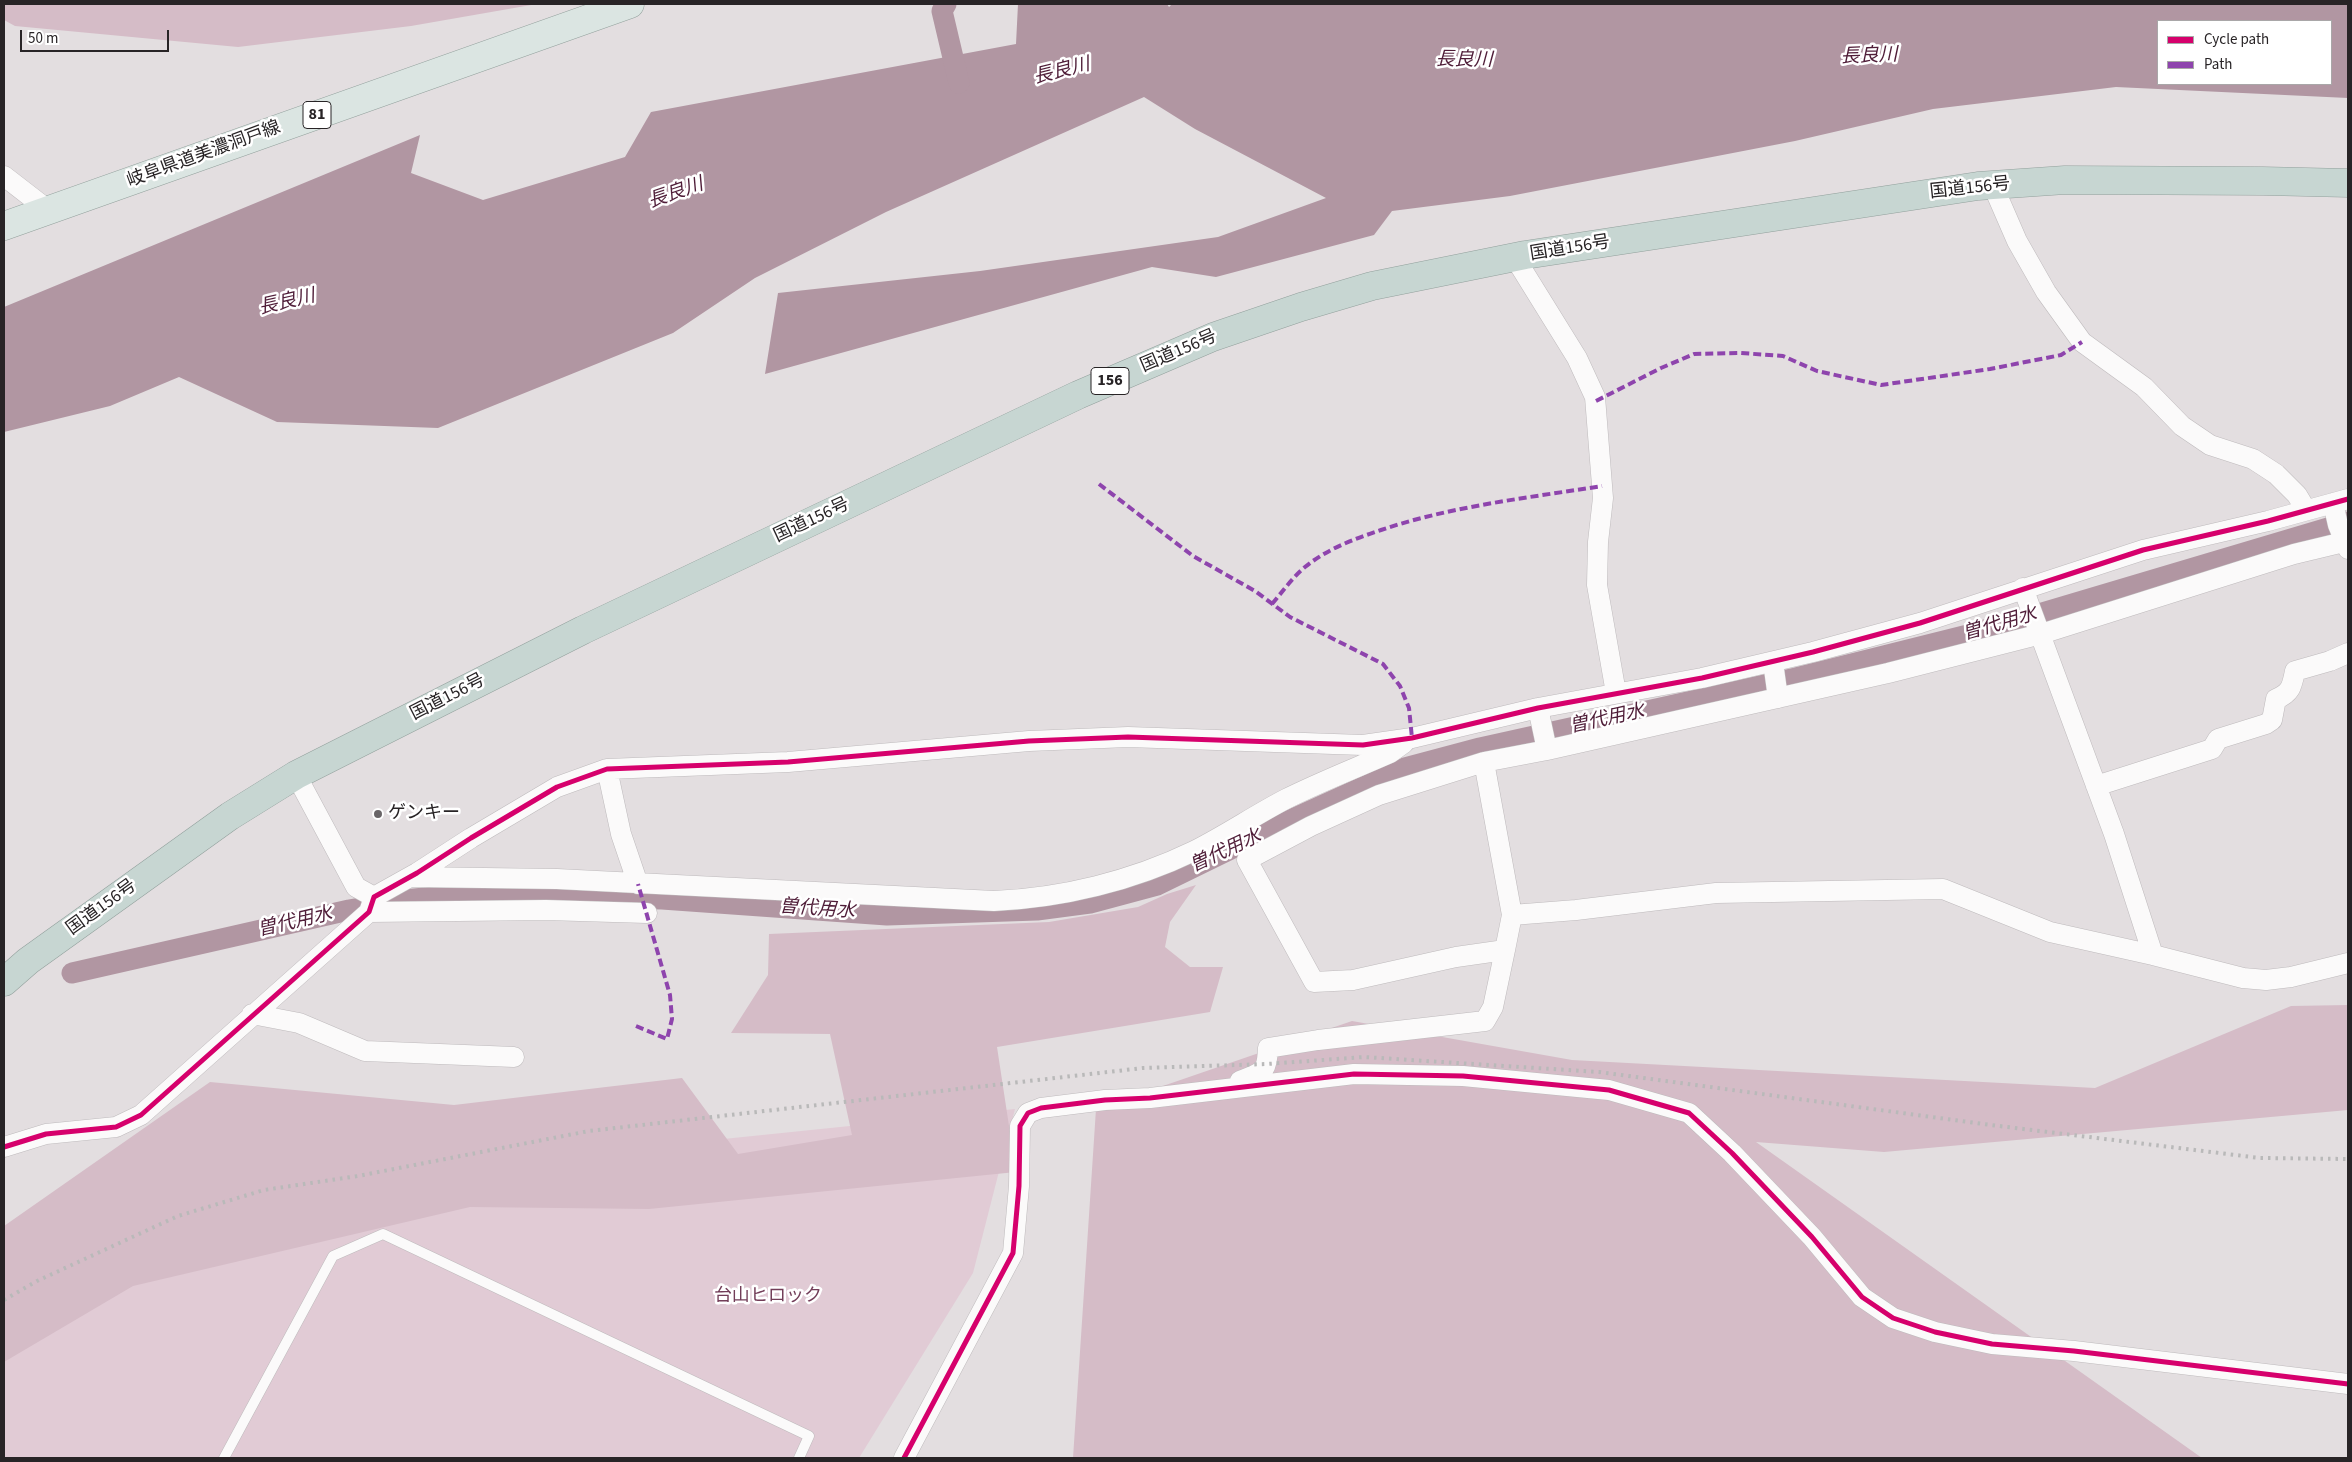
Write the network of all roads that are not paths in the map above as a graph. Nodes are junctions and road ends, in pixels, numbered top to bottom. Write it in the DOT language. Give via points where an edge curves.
graph roads {
  1 [pos="630,4"];
  2 [pos="4,176"];
  3 [pos="2348,184"];
  4 [pos="1997,185"];
  5 [pos="48,210"];
  6 [pos="4,226"];
  7 [pos="1515,258"];
  8 [pos="2339,505"];
  9 [pos="2306,510"];
  10 [pos="2346,542"];
  11 [pos="2027,596"];
  12 [pos="2039,630"];
  13 [pos="2348,653"];
  14 [pos="1774,667"];
  15 [pos="1616,693"];
  16 [pos="1778,695"];
  17 [pos="1543,730"];
  18 [pos="1412,738"];
  19 [pos="1484,762"];
  20 [pos="606,769"];
  21 [pos="296,775"];
  22 [pos="2096,786"];
  23 [pos="411,877"];
  24 [pos="638,884"];
  25 [pos="372,904"];
  26 [pos="647,913"];
  27 [pos="1512,915"];
  28 [pos="1505,950"];
  29 [pos="2153,955"];
  30 [pos="2348,963"];
  31 [pos="4,982"];
  32 [pos="252,1014"];
  33 [pos="514,1056"];
  34 [pos="1222,1088"];
  35 [pos="4,1147"];
  36 [pos="2348,1384"];
  37 [pos="224,1458"];
  38 [pos="799,1458"];
  39 [pos="904,1458"];
  1 -- 5 [label="main road, 岐阜県道美濃洞戸線 / 81"];
  2 -- 5 [label="street"];
  3 -- 4 [label="highway, 国道156号 / 156" via="2065,180"];
  4 -- 7 [label="highway, 国道156号 / 156" via="1885,199"];
  4 -- 9 [label="street" via="1997,196 2017,240 2046,292 2082,342 2144,387 2182,426 2210,445 2254,460 2276,474 2298,495"];
  5 -- 6 [label="main road, 岐阜県道美濃洞戸線 / 81"];
  7 -- 15 [label="street" via="1577,358 1595,397 1603,498 1597,585"];
  7 -- 21 [label="highway, 国道156号 / 156" via="1372,286 1257,322 1166,356 583,630"];
  8 -- 9 [label="street"];
  8 -- 10 [label="street"];
  9 -- 11 [label="street" via="2143,550"];
  10 -- 12 [label="street" via="2294,554"];
  11 -- 12 [label="street"];
  11 -- 14 [label="street" via="1920,623"];
  12 -- 16 [label="street" via="1888,673"];
  12 -- 22 [label="street"];
  13 -- 22 [label="street" via="2295,671 2291,690 2276,699 2272,720 2266,724 2218,739 2212,749"];
  14 -- 15 [label="street"];
  14 -- 16 [label="street"];
  15 -- 17 [label="street"];
  16 -- 17 [label="street"];
  17 -- 18 [label="street"];
  17 -- 19 [label="street"];
  18 -- 20 [label="street" via="1363,745 1128,736 1029,741 788,762"];
  18 -- 24 [label="street" via="1390,753 1286,799 1193,851 1141,874 1082,890 994,901"];
  19 -- 27 [label="street"];
  19 -- 28 [label="street" via="1379,795 1247,860 1314,982 1353,980 1446,959"];
  20 -- 23 [label="street" via="557,787"];
  20 -- 24 [label="street" via="621,834"];
  21 -- 25 [label="street" via="356,887"];
  21 -- 31 [label="highway, 国道156号 / 156" via="230,816 28,961"];
  22 -- 29 [label="street"];
  23 -- 24 [label="street" via="557,879"];
  23 -- 25 [label="street"];
  25 -- 26 [label="street"];
  25 -- 32 [label="street"];
  27 -- 28 [label="street"];
  27 -- 29 [label="street" via="1716,893 1943,889 2050,932"];
  28 -- 34 [label="street" via="1493,1006 1485,1021 1268,1048 1263,1071"];
  29 -- 30 [label="street" via="2243,978 2266,980"];
  32 -- 33 [label="street" via="299,1023 365,1051"];
  32 -- 35 [label="street" via="141,1115 116,1126 46,1134"];
  34 -- 36 [label="street" via="1354,1074 1463,1076 1609,1090 1689,1113 1812,1237 1862,1297 1893,1318 1935,1332 1992,1344"];
  34 -- 39 [label="street" via="1041,1108 1028,1113 1020,1126 1013,1253"];
  37 -- 38 [label="lane" via="334,1256 383,1234 810,1436"];
}
